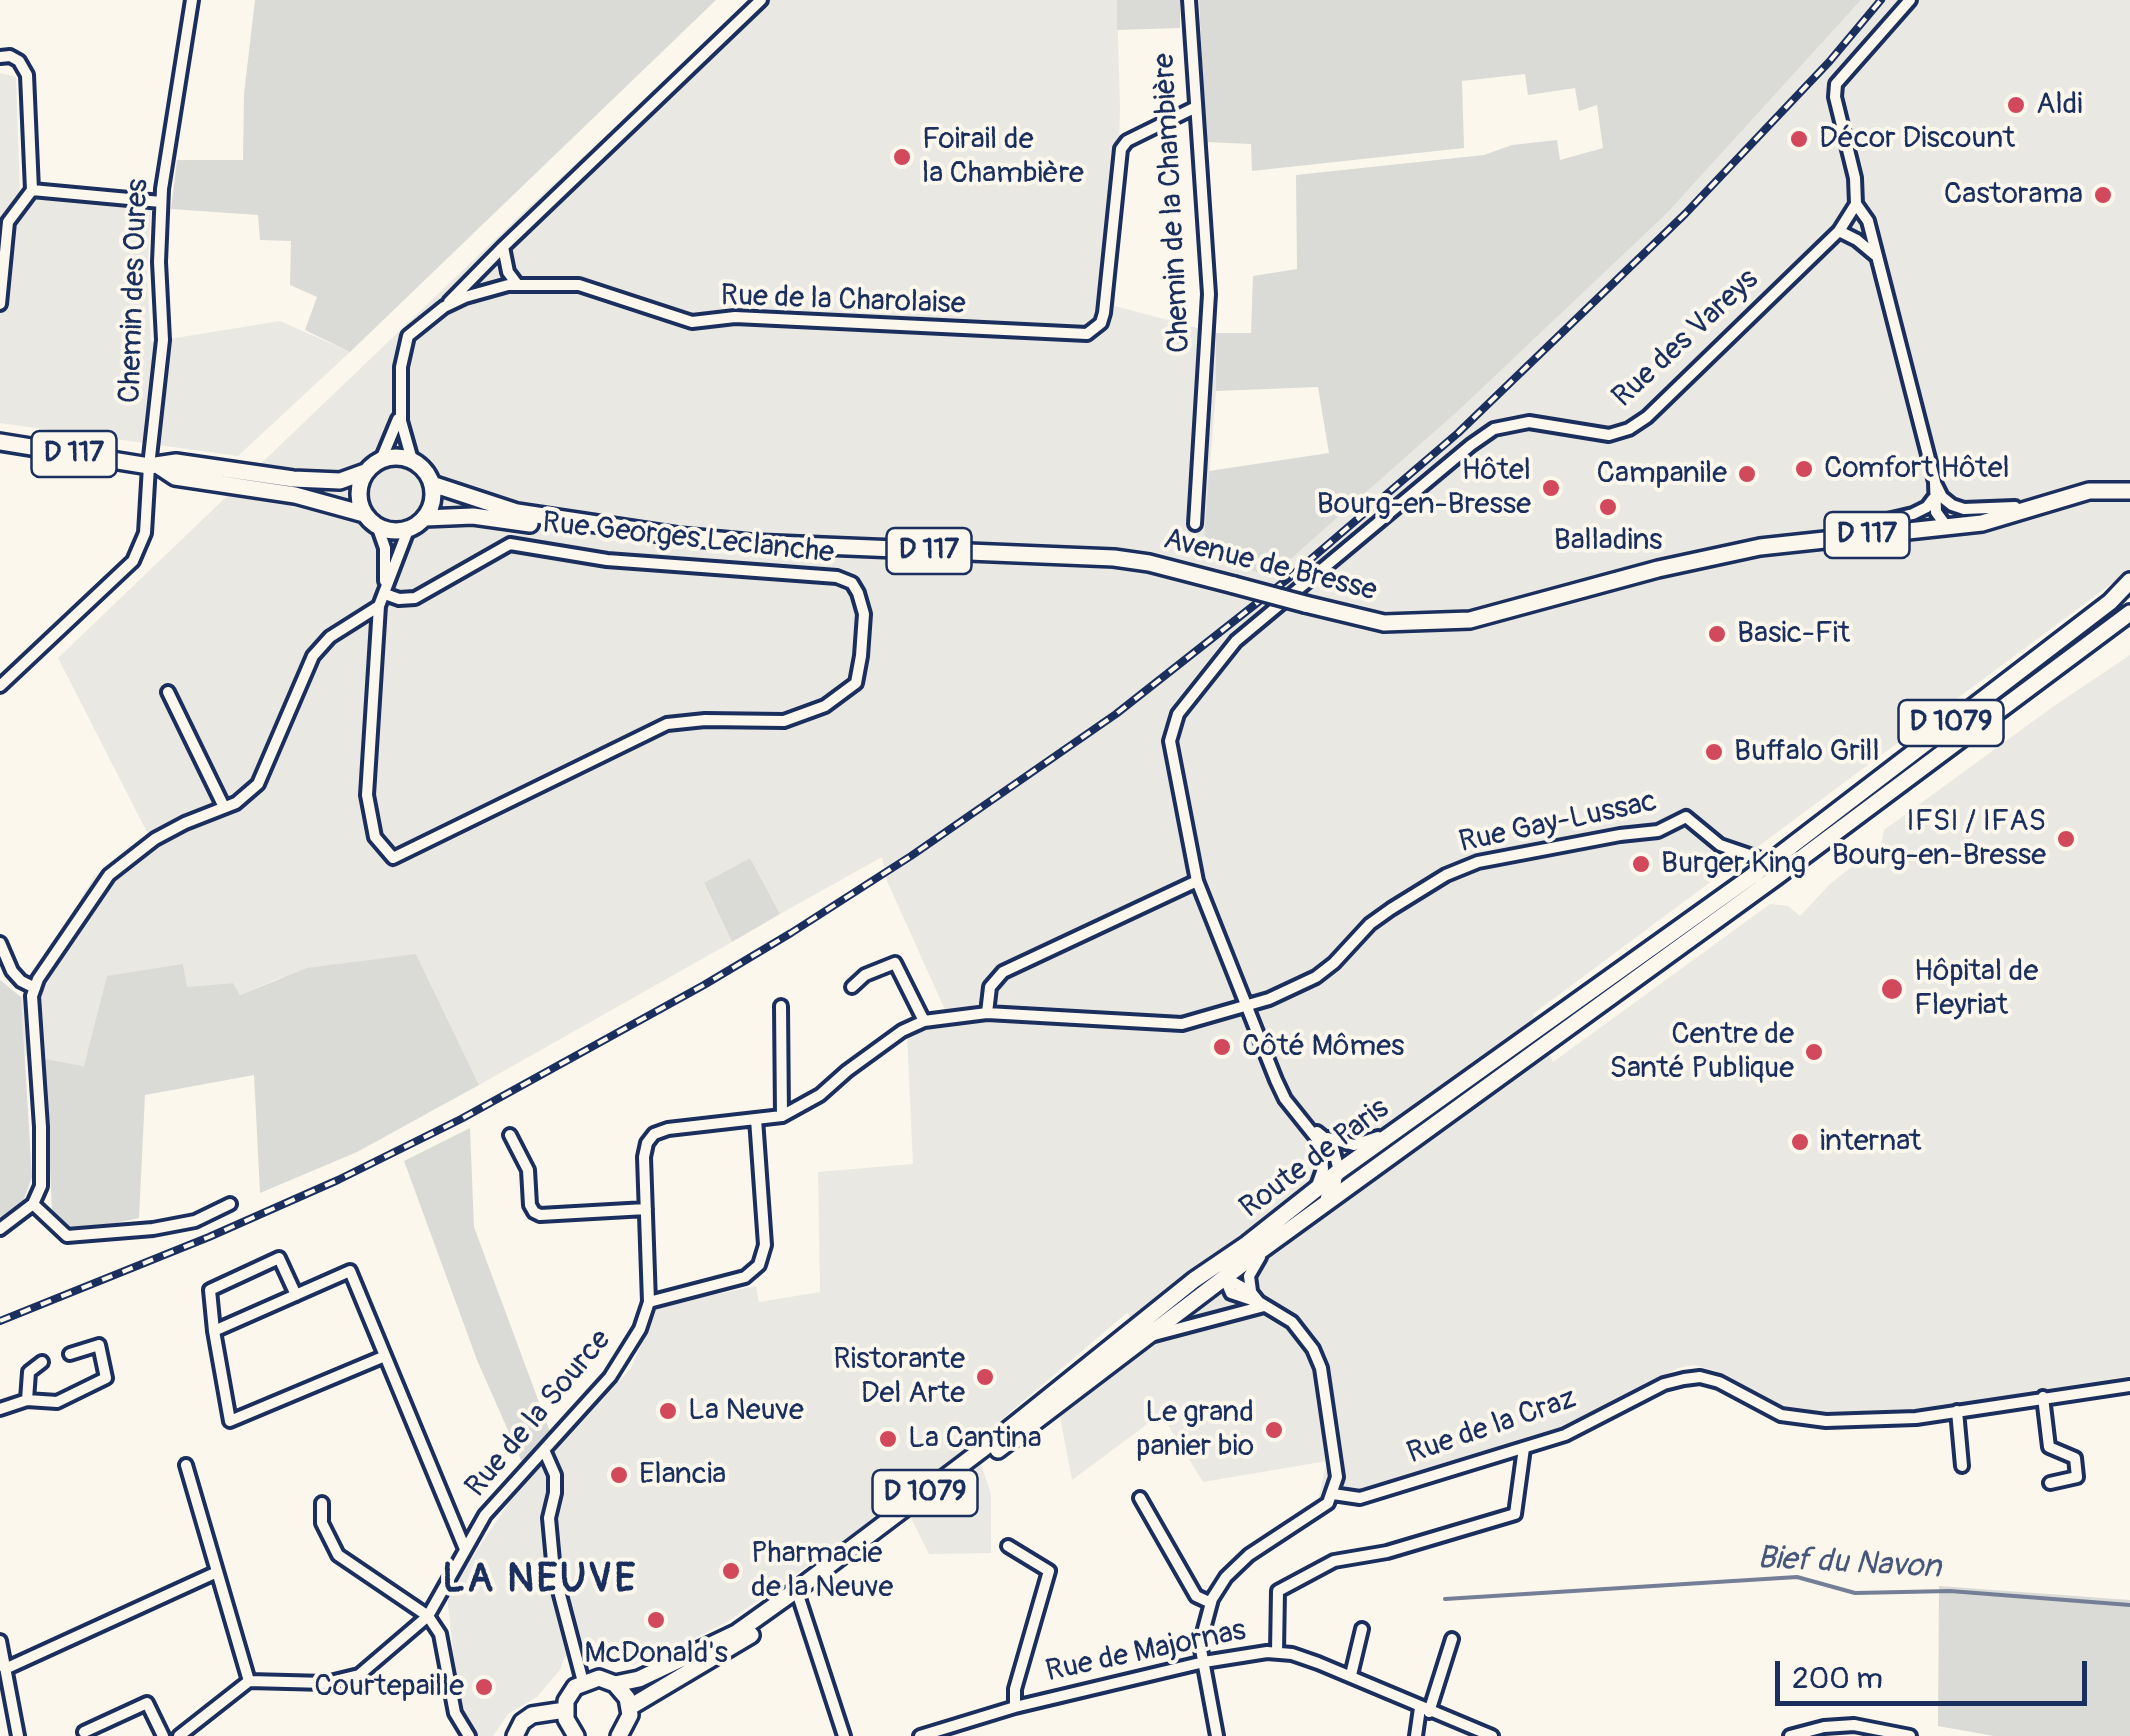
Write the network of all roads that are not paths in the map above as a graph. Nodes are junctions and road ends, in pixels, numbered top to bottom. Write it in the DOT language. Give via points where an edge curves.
graph roads {
  1 [pos="192,0"];
  2 [pos="761,0"];
  3 [pos="1189,0"];
  4 [pos="1910,0"];
  5 [pos="0,57"];
  6 [pos="1194,108"];
  7 [pos="32,190"];
  8 [pos="161,202"];
  9 [pos="1856,204"];
  10 [pos="1839,231"];
  11 [pos="503,247"];
  12 [pos="1876,256"];
  13 [pos="518,284"];
  14 [pos="0,304"];
  15 [pos="444,307"];
  16 [pos="400,403"];
  17 [pos="0,442"];
  18 [pos="382,460"];
  19 [pos="412,460"];
  20 [pos="154,466"];
  21 [pos="365,472"];
  22 [pos="1935,482"];
  23 [pos="432,484"];
  24 [pos="2130,491"];
  25 [pos="1934,499"];
  26 [pos="2057,500"];
  27 [pos="364,514"];
  28 [pos="425,518"];
  29 [pos="1195,524"];
  30 [pos="378,528"];
  31 [pos="621,528"];
  32 [pos="1948,528"];
  33 [pos="408,530"];
  34 [pos="1786,543"];
  35 [pos="2130,581"];
  36 [pos="385,594"];
  37 [pos="379,606"];
  38 [pos="2130,613"];
  39 [pos="0,686"];
  40 [pos="168,692"];
  41 [pos="224,807"];
  42 [pos="1732,851"];
  43 [pos="1770,862"];
  44 [pos="1752,876"];
  45 [pos="1197,880"];
  46 [pos="0,944"];
  47 [pos="852,987"];
  48 [pos="35,988"];
  49 [pos="781,1006"];
  50 [pos="1246,1006"];
  51 [pos="986,1013"];
  52 [pos="924,1021"];
  53 [pos="1418,1115"];
  54 [pos="782,1116"];
  55 [pos="756,1120"];
  56 [pos="1310,1128"];
  57 [pos="510,1135"];
  58 [pos="1327,1138"];
  59 [pos="1324,1154"];
  60 [pos="1338,1172"];
  61 [pos="1361,1178"];
  62 [pos="1314,1193"];
  63 [pos="33,1204"];
  64 [pos="230,1204"];
  65 [pos="646,1209"];
  66 [pos="1316,1210"];
  67 [pos="0,1228"];
  68 [pos="1248,1244"];
  69 [pos="1270,1244"];
  70 [pos="1194,1280"];
  71 [pos="1224,1280"];
  72 [pos="296,1295"];
  73 [pos="1258,1300"];
  74 [pos="649,1302"];
  75 [pos="214,1331"];
  76 [pos="1150,1336"];
  77 [pos="70,1354"];
  78 [pos="385,1356"];
  79 [pos="42,1362"];
  80 [pos="2130,1386"];
  81 [pos="2043,1398"];
  82 [pos="27,1400"];
  83 [pos="0,1409"];
  84 [pos="1956,1411"];
  85 [pos="1524,1448"];
  86 [pos="544,1450"];
  87 [pos="186,1466"];
  88 [pos="1962,1466"];
  89 [pos="2050,1483"];
  90 [pos="1332,1494"];
  91 [pos="1140,1498"];
  92 [pos="322,1503"];
  93 [pos="1008,1546"];
  94 [pos="464,1549"];
  95 [pos="217,1572"];
  96 [pos="799,1598"];
  97 [pos="1211,1603"];
  98 [pos="428,1616"];
  99 [pos="1362,1629"];
  100 [pos="1452,1638"];
  101 [pos="0,1641"];
  102 [pos="1276,1652"];
  103 [pos="1204,1662"];
  104 [pos="5,1669"];
  105 [pos="1351,1675"];
  106 [pos="249,1681"];
  107 [pos="582,1682"];
  108 [pos="615,1684"];
  109 [pos="630,1706"];
  110 [pos="1014,1707"];
  111 [pos="565,1710"];
  112 [pos="1424,1710"];
  113 [pos="84,1732"];
  114 [pos="1880,1732"];
  115 [pos="625,1734"];
  116 [pos="18,1736"];
  117 [pos="163,1736"];
  118 [pos="178,1736"];
  119 [pos="470,1736"];
  120 [pos="515,1736"];
  121 [pos="576,1736"];
  122 [pos="844,1736"];
  123 [pos="920,1736"];
  124 [pos="1217,1736"];
  125 [pos="1416,1736"];
  126 [pos="1492,1736"];
  127 [pos="1790,1736"];
  128 [pos="1910,1736"];
  1 -- 8 [label="street, Chemin des Oures"];
  2 -- 11 [label="street"];
  3 -- 6 [label="street, Chemin de la Chambière"];
  4 -- 9 [label="street" via="1836,84"];
  5 -- 7 [label="street" via="20,60 27,75"];
  6 -- 13 [label="street, Rue de la Charolaise" via="1121,149 1104,313 1087,334 735,318 692,322 598,289"];
  6 -- 29 [label="street, Chemin de la Chambière" via="1209,294"];
  7 -- 8 [label="street"];
  7 -- 14 [label="street" via="8,222"];
  8 -- 20 [label="street, Chemin des Oures" via="163,340"];
  9 -- 10 [label="street, Rue des Vareys"];
  9 -- 12 [label="street" via="1868,221"];
  10 -- 12 [label="street"];
  10 -- 45 [label="street, Rue des Vareys" via="1629,430 1609,434 1529,422 1494,429 1236,641 1172,729"];
  11 -- 13 [label="street"];
  11 -- 15 [label="street"];
  12 -- 22 [label="street"];
  13 -- 15 [label="street, Rue de la Charolaise"];
  15 -- 16 [label="street, Rue de la Charolaise" via="408,336"];
  16 -- 18 [label="street"];
  16 -- 19 [label="street"];
  17 -- 20 [label="main road, D 117"];
  18 -- 19 [label="main road"];
  18 -- 21 [label="main road"];
  19 -- 23 [label="main road"];
  20 -- 21 [label="main road, D 117" via="176,462 326,481"];
  20 -- 27 [label="main road, D 117" via="175,477 295,495"];
  20 -- 39 [label="street, Chemin des Oures" via="145,533 133,561"];
  21 -- 27 [label="main road" via="358,493"];
  22 -- 25 [label="street"];
  22 -- 26 [label="street" via="1942,497 1964,509"];
  23 -- 28 [label="main road"];
  23 -- 31 [label="main road, Avenue de Bresse / D 117" via="517,512"];
  24 -- 26 [label="main road, Avenue de Bresse / D 117" via="2089,491"];
  25 -- 32 [label="street"];
  25 -- 34 [label="street" via="1912,514"];
  26 -- 32 [label="main road, Avenue de Bresse / D 117"];
  27 -- 30 [label="main road"];
  28 -- 31 [label="main road, Avenue de Bresse / D 117"];
  28 -- 33 [label="main road"];
  30 -- 33 [label="main road"];
  30 -- 36 [label="street"];
  31 -- 34 [label="main road, Avenue de Bresse / D 117, bridge" via="751,542 1114,558 1384,623 1470,620 1690,561"];
  32 -- 34 [label="main road, Avenue de Bresse / D 117"];
  33 -- 36 [label="street"];
  35 -- 43 [label="main road, Route de Paris / D 1079"];
  36 -- 37 [label="street"];
  36 -- 37 [label="street, Rue Georges Leclanche" via="416,598 510,544 607,560 838,577 858,592 861,656 856,684 825,706 784,721 667,724 393,858 374,838 367,795"];
  37 -- 41 [label="street" via="319,646 258,784"];
  38 -- 61 [label="main road, Route de Paris / D 1079"];
  40 -- 41 [label="street"];
  41 -- 48 [label="street" via="154,839 109,875"];
  42 -- 43 [label="street, Rue Gay-Lussac"];
  42 -- 44 [label="street, Rue Gay-Lussac"];
  42 -- 50 [label="street, Rue Gay-Lussac" via="1686,817 1658,831 1459,868 1370,924 1316,977"];
  43 -- 44 [label="main road, Route de Paris / D 1079"];
  44 -- 53 [label="main road, Route de Paris / D 1079"];
  45 -- 50 [label="street, Rue des Vareys"];
  45 -- 51 [label="street" via="1003,972 990,987"];
  46 -- 48 [label="street" via="12,971"];
  47 -- 52 [label="street" via="895,963"];
  48 -- 63 [label="street" via="41,1186"];
  49 -- 54 [label="street"];
  50 -- 51 [label="street, Rue de la Source" via="1182,1024"];
  50 -- 56 [label="street, Rue des Vareys" via="1286,1098"];
  51 -- 52 [label="street, Rue de la Source"];
  52 -- 54 [label="street, Rue de la Source"];
  53 -- 58 [label="street" via="1360,1145"];
  53 -- 60 [label="main road, Route de Paris / D 1079"];
  54 -- 55 [label="street, Rue de la Source"];
  55 -- 65 [label="street, Rue de la Source" via="654,1134 644,1157"];
  55 -- 74 [label="street" via="764,1245 759,1265 745,1277"];
  56 -- 58 [label="street, Rue des Vareys"];
  56 -- 59 [label="street, Rue des Vareys"];
  57 -- 65 [label="street" via="528,1170 534,1212"];
  58 -- 60 [label="street"];
  59 -- 60 [label="street, Rue des Vareys"];
  59 -- 62 [label="street"];
  60 -- 61 [label="street"];
  60 -- 62 [label="main road, Route de Paris / D 1079"];
  60 -- 66 [label="street" via="1335,1188"];
  61 -- 66 [label="main road, Route de Paris / D 1079"];
  62 -- 68 [label="main road, Route de Paris / D 1079"];
  63 -- 64 [label="street" via="67,1236 195,1221"];
  63 -- 67 [label="street"];
  65 -- 74 [label="street, Rue de la Source"];
  66 -- 69 [label="main road, Route de Paris / D 1079"];
  68 -- 70 [label="main road, Route de Paris / D 1079"];
  68 -- 71 [label="street" via="1227,1266"];
  69 -- 71 [label="main road, Route de Paris / D 1079"];
  69 -- 73 [label="street" via="1249,1276"];
  70 -- 71 [label="street"];
  70 -- 108 [label="main road, Route de Paris / D 1079" via="736,1634 639,1680"];
  71 -- 73 [label="street" via="1231,1293"];
  71 -- 76 [label="main road, Route de Paris / D 1079"];
  72 -- 75 [label="street"];
  72 -- 75 [label="street" via="279,1258 210,1290"];
  72 -- 78 [label="street" via="350,1270"];
  73 -- 76 [label="street"];
  73 -- 90 [label="street" via="1305,1335 1321,1368 1336,1477"];
  74 -- 86 [label="street, Rue de la Source" via="626,1355"];
  75 -- 78 [label="street" via="230,1422"];
  76 -- 96 [label="main road, Route de Paris / D 1079"];
  77 -- 82 [label="street" via="99,1345 106,1378 57,1402"];
  78 -- 94 [label="street"];
  79 -- 82 [label="street" via="29,1372"];
  80 -- 81 [label="street, Rue de la Craz"];
  81 -- 84 [label="street, Rue de la Craz"];
  81 -- 89 [label="street" via="2049,1448 2075,1458 2077,1477"];
  82 -- 83 [label="street"];
  84 -- 85 [label="street, Rue de la Craz" via="1905,1419 1802,1420 1763,1408 1719,1382 1684,1378"];
  84 -- 88 [label="street"];
  85 -- 90 [label="street, Rue de la Craz" via="1360,1498"];
  85 -- 102 [label="street" via="1515,1514 1334,1561 1278,1591"];
  86 -- 94 [label="street, Rue de la Source" via="485,1515"];
  86 -- 107 [label="street" via="555,1475 549,1518 554,1572"];
  87 -- 95 [label="street"];
  90 -- 97 [label="street" via="1249,1556"];
  91 -- 97 [label="street" via="1196,1596"];
  92 -- 98 [label="street" via="322,1523 338,1555"];
  93 -- 110 [label="street" via="1048,1572"];
  94 -- 98 [label="street, Rue de la Source"];
  95 -- 104 [label="street"];
  95 -- 106 [label="street"];
  96 -- 109 [label="main road, Route de Paris / D 1079" via="743,1641"];
  96 -- 122 [label="street"];
  97 -- 103 [label="street" via="1200,1644"];
  98 -- 106 [label="street" via="344,1681"];
  98 -- 119 [label="street" via="440,1634 454,1713"];
  99 -- 105 [label="street"];
  100 -- 112 [label="street"];
  101 -- 104 [label="street"];
  102 -- 103 [label="street, Rue de Majornas"];
  102 -- 105 [label="street, Rue de Majornas"];
  103 -- 110 [label="street, Rue de Majornas"];
  103 -- 124 [label="street"];
  104 -- 116 [label="street"];
  105 -- 112 [label="street, Rue de Majornas"];
  106 -- 118 [label="street"];
  107 -- 108 [label="main road" via="599,1678"];
  107 -- 111 [label="main road"];
  108 -- 109 [label="main road"];
  109 -- 115 [label="main road"];
  110 -- 123 [label="street, Rue de Majornas"];
  111 -- 120 [label="main road" via="532,1715"];
  111 -- 121 [label="main road"];
  112 -- 125 [label="street"];
  112 -- 126 [label="street, Rue de Majornas"];
  113 -- 117 [label="street" via="147,1704"];
  114 -- 127 [label="street" via="1854,1725"];
  114 -- 128 [label="street"];
}
